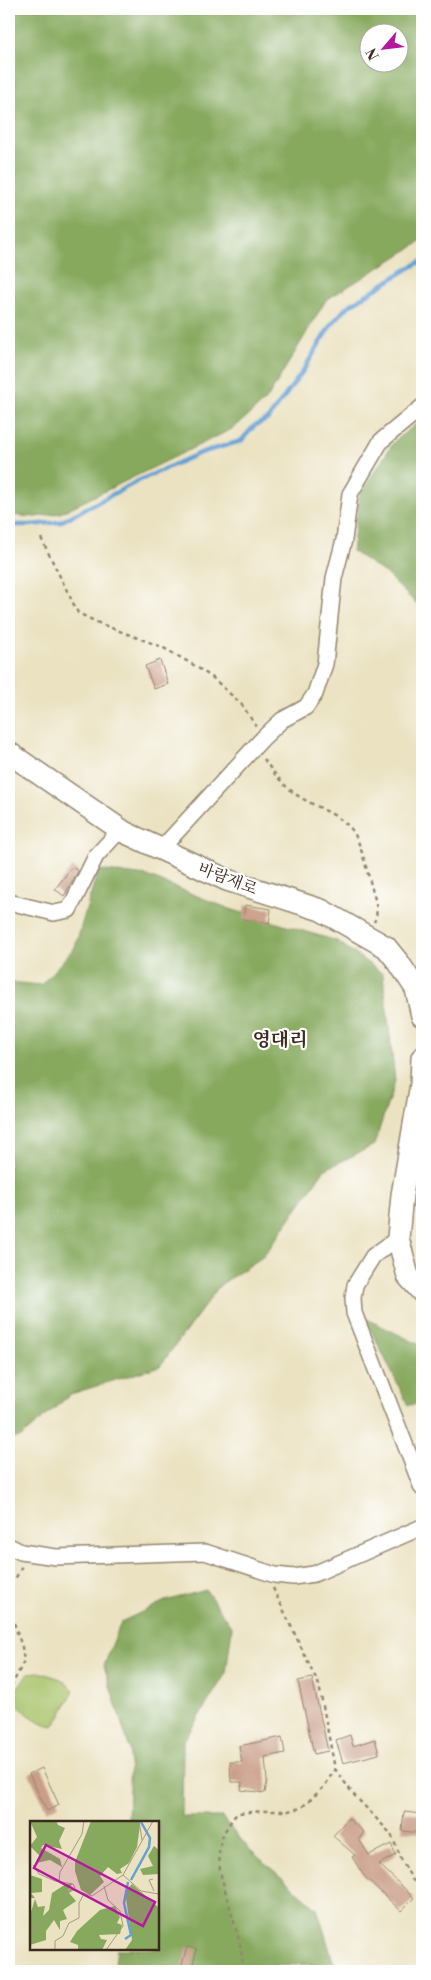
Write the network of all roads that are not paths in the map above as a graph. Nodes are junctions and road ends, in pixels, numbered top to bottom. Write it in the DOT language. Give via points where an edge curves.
graph roads {
  1 [pos="422,407"];
  2 [pos="9,754"];
  3 [pos="121,830"];
  4 [pos="161,849"];
  5 [pos="13,902"];
  6 [pos="422,1016"];
  7 [pos="422,1071"];
  8 [pos="398,1238"];
  9 [pos="422,1292"];
  10 [pos="422,1488"];
  11 [pos="422,1527"];
  12 [pos="9,1546"];
  1 -- 4 [label="street" via="381,441 350,494 344,540 334,578 325,664 315,694 306,707 282,720 259,742"];
  2 -- 3 [label="street, 바람재로"];
  3 -- 4 [label="street, 바람재로"];
  3 -- 5 [label="street" via="96,856 68,910 54,913"];
  4 -- 6 [label="street, 바람재로" via="227,880 321,910 386,947 416,989"];
  7 -- 8 [label="street"];
  8 -- 9 [label="street" via="408,1276"];
  8 -- 10 [label="street" via="373,1256 355,1285 354,1313"];
  11 -- 12 [label="street" via="314,1574 293,1577 275,1575 205,1552 56,1557"];
}
